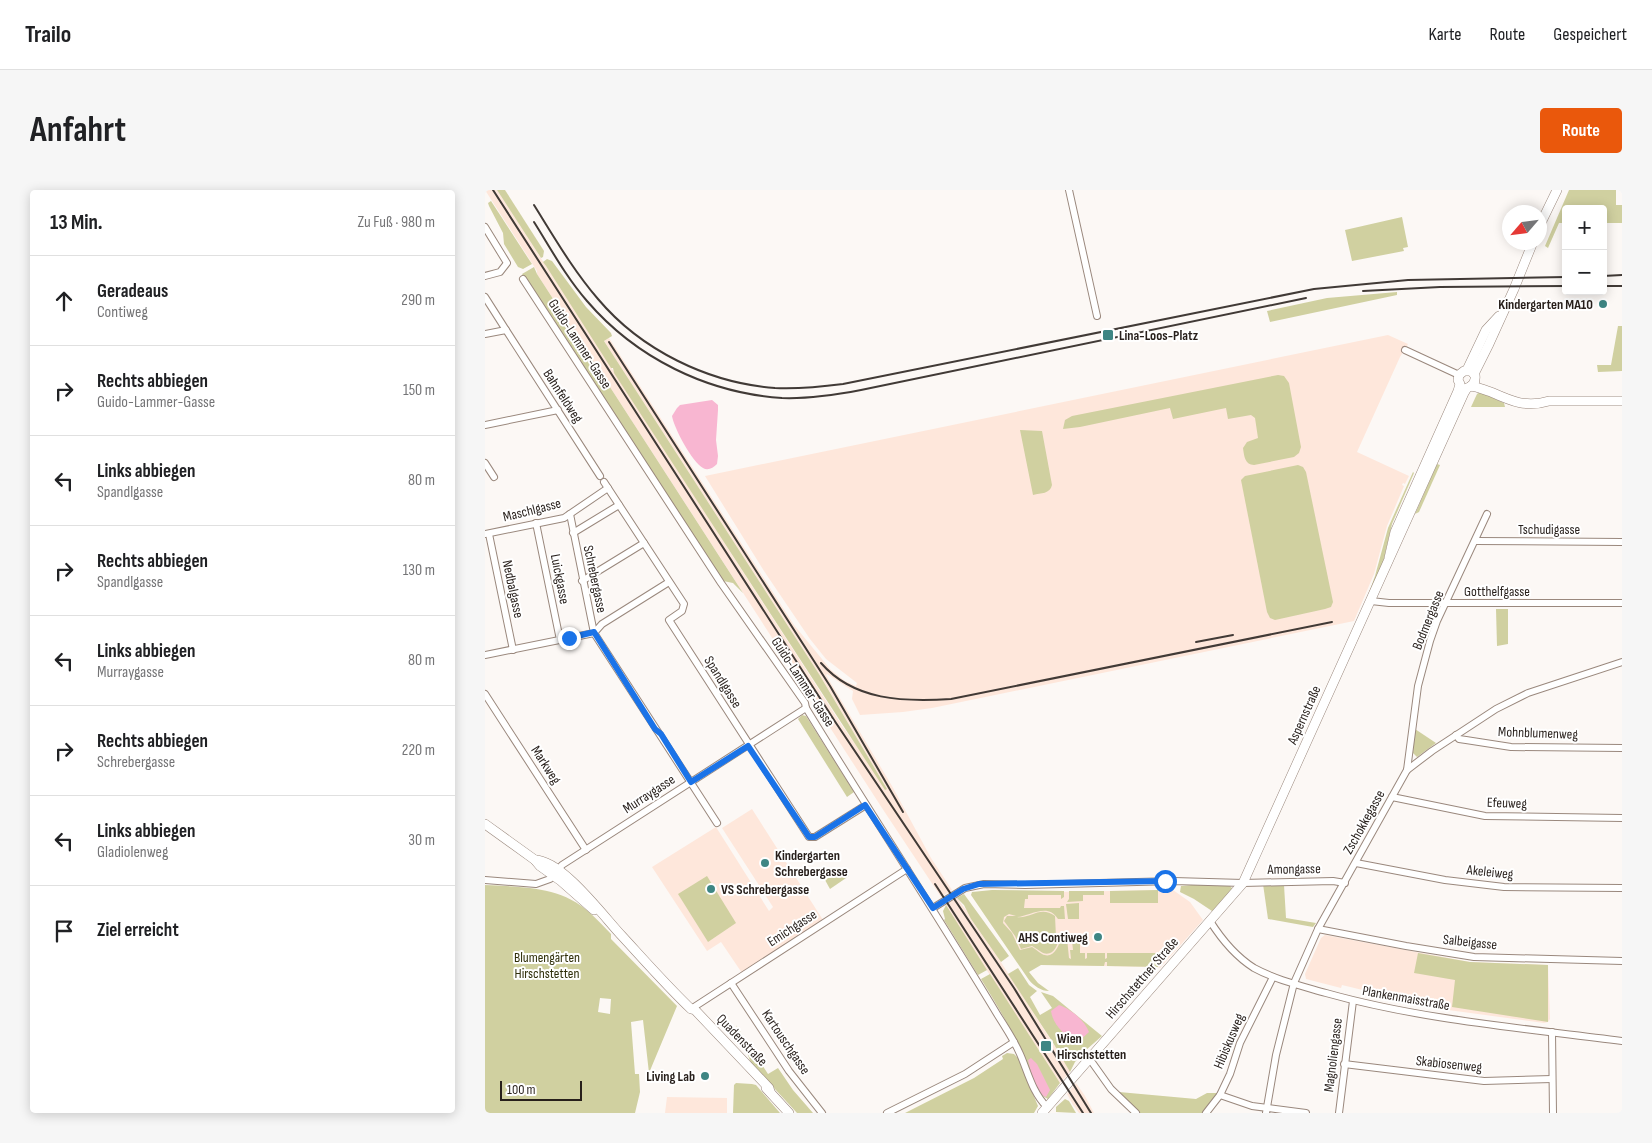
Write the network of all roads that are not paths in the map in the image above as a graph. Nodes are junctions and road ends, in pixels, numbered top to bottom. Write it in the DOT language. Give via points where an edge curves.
graph roads {
  1 [pos="1069,190"];
  2 [pos="1557,190"];
  3 [pos="1547,211"];
  4 [pos="485,227"];
  5 [pos="1530,250"];
  6 [pos="485,276"];
  7 [pos="523,279"];
  8 [pos="485,297"];
  9 [pos="1097,316"];
  10 [pos="506,330"];
  11 [pos="485,334"];
  12 [pos="1405,350"];
  13 [pos="1468,379"];
  14 [pos="1622,400"];
  15 [pos="557,410"];
  16 [pos="485,425"];
  17 [pos="485,463"];
  18 [pos="495,477"];
  19 [pos="608,488"];
  20 [pos="619,504"];
  21 [pos="570,514"];
  22 [pos="1487,514"];
  23 [pos="536,523"];
  24 [pos="487,534"];
  25 [pos="573,534"];
  26 [pos="1475,541"];
  27 [pos="1622,542"];
  28 [pos="644,543"];
  29 [pos="582,581"];
  30 [pos="669,582"];
  31 [pos="1371,601"];
  32 [pos="1447,603"];
  33 [pos="1622,603"];
  34 [pos="594,632"];
  35 [pos="560,640"];
  36 [pos="513,650"];
  37 [pos="485,655"];
  38 [pos="1622,662"];
  39 [pos="485,694"];
  40 [pos="806,708"];
  41 [pos="1456,735"];
  42 [pos="748,746"];
  43 [pos="1622,748"];
  44 [pos="1407,770"];
  45 [pos="691,782"];
  46 [pos="1392,797"];
  47 [pos="865,805"];
  48 [pos="1622,818"];
  49 [pos="717,823"];
  50 [pos="485,824"];
  51 [pos="586,850"];
  52 [pos="1357,863"];
  53 [pos="907,869"];
  54 [pos="555,873"];
  55 [pos="485,880"];
  56 [pos="1243,883"];
  57 [pos="1345,883"];
  58 [pos="1622,888"];
  59 [pos="933,908"];
  60 [pos="1210,922"];
  61 [pos="1318,929"];
  62 [pos="1622,960"];
  63 [pos="1273,977"];
  64 [pos="731,983"];
  65 [pos="1294,983"];
  66 [pos="1353,1001"];
  67 [pos="691,1009"];
  68 [pos="1552,1032"];
  69 [pos="1622,1041"];
  70 [pos="1014,1042"];
  71 [pos="1089,1058"];
  72 [pos="1344,1064"];
  73 [pos="1552,1079"];
  74 [pos="1220,1095"];
  75 [pos="1045,1110"];
  76 [pos="1266,1111"];
  77 [pos="789,1113"];
  78 [pos="822,1113"];
  79 [pos="887,1113"];
  80 [pos="1136,1113"];
  81 [pos="1207,1113"];
  82 [pos="1306,1113"];
  83 [pos="1339,1113"];
  84 [pos="1553,1113"];
  1 -- 9 [label="street"];
  2 -- 3 [label="main road"];
  4 -- 6 [label="street" via="507,263 500,272"];
  5 -- 13 [label="main road, Aspernstraße" via="1489,344"];
  7 -- 40 [label="street, Guido-Lammer-Gasse"];
  8 -- 10 [label="street, Bahnfeldweg"];
  10 -- 11 [label="street"];
  10 -- 15 [label="street, Bahnfeldweg"];
  12 -- 13 [label="street"];
  13 -- 14 [label="main road" via="1479,388 1513,402"];
  13 -- 31 [label="main road, Aspernstraße"];
  15 -- 16 [label="street"];
  15 -- 19 [label="street, Bahnfeldweg"];
  17 -- 18 [label="street"];
  19 -- 20 [label="street, Spandlgasse"];
  19 -- 21 [label="street, Maschlgasse"];
  20 -- 25 [label="street"];
  20 -- 28 [label="street, Spandlgasse"];
  21 -- 23 [label="street, Maschlgasse" via="565,518"];
  21 -- 25 [label="street, Schrebergasse"];
  22 -- 26 [label="street, Bodmergasse"];
  23 -- 24 [label="street, Maschlgasse"];
  23 -- 35 [label="street, Luickgasse"];
  24 -- 36 [label="street, Nedbalgasse"];
  25 -- 29 [label="street, Schrebergasse"];
  26 -- 27 [label="street, Tschudigasse"];
  26 -- 32 [label="street, Bodmergasse"];
  28 -- 29 [label="street"];
  28 -- 30 [label="street, Spandlgasse"];
  29 -- 34 [label="street, Schrebergasse"];
  30 -- 34 [label="street"];
  30 -- 42 [label="street, Spandlgasse" via="684,608 669,620"];
  31 -- 32 [label="street, Gotthelfgasse"];
  31 -- 56 [label="main road, Aspernstraße"];
  32 -- 33 [label="street, Gotthelfgasse"];
  32 -- 44 [label="street, Bodmergasse" via="1430,641 1418,686"];
  34 -- 35 [label="street"];
  34 -- 45 [label="street, Schrebergasse"];
  35 -- 36 [label="street"];
  36 -- 37 [label="street"];
  38 -- 41 [label="street, Zschokkegasse" via="1528,693"];
  39 -- 51 [label="street, Markweg"];
  40 -- 42 [label="street, Murraygasse"];
  40 -- 47 [label="street, Guido-Lammer-Gasse"];
  41 -- 43 [label="street, Mohnblumenweg" via="1472,742 1511,747"];
  41 -- 44 [label="street, Zschokkegasse"];
  42 -- 45 [label="street, Murraygasse"];
  42 -- 47 [label="street, Spandlgasse" via="809,837 815,837"];
  44 -- 46 [label="street, Zschokkegasse"];
  45 -- 49 [label="street, Schrebergasse"];
  45 -- 51 [label="street, Murraygasse"];
  46 -- 48 [label="street, Efeuweg" via="1485,816"];
  46 -- 52 [label="street, Zschokkegasse"];
  47 -- 53 [label="street, Guido-Lammer-Gasse"];
  50 -- 54 [label="main road, Quadenstraße" via="535,860 542,860"];
  51 -- 54 [label="street, Murraygasse"];
  52 -- 57 [label="street, Zschokkegasse"];
  52 -- 58 [label="street, Akeleiweg" via="1445,880 1504,887"];
  53 -- 59 [label="street, Guido-Lammer-Gasse"];
  53 -- 64 [label="street, Emichgasse"];
  54 -- 55 [label="street, Murraygasse" via="550,879 537,884"];
  54 -- 67 [label="main road, Quadenstraße" via="573,881"];
  56 -- 57 [label="street, Amongasse"];
  56 -- 59 [label="street, Amongasse" via="984,884 963,889"];
  56 -- 60 [label="main road, Hirschstettner Straße"];
  57 -- 61 [label="street, Zschokkegasse"];
  59 -- 70 [label="street, Guido-Lammer-Gasse"];
  60 -- 63 [label="street, Plankenmaisstraße" via="1237,955"];
  60 -- 71 [label="main road, Hirschstettner Straße"];
  61 -- 62 [label="street, Salbeigasse" via="1474,957"];
  61 -- 65 [label="street, Zschokkegasse"];
  63 -- 65 [label="street, Plankenmaisstraße"];
  63 -- 74 [label="street, Hibiskusweg" via="1239,1043"];
  64 -- 67 [label="street, Emichgasse"];
  64 -- 78 [label="street, Kartouschgasse" via="789,1071"];
  65 -- 66 [label="street, Plankenmaisstraße"];
  65 -- 76 [label="street, Zschokkegasse"];
  66 -- 68 [label="street, Plankenmaisstraße" via="1401,1012"];
  66 -- 72 [label="street, Magnoliengasse"];
  67 -- 77 [label="main road, Quadenstraße"];
  68 -- 69 [label="street, Plankenmaisstraße"];
  68 -- 73 [label="street"];
  70 -- 75 [label="street, Guido-Lammer-Gasse"];
  70 -- 79 [label="street" via="965,1074"];
  71 -- 75 [label="main road, Hirschstettner Straße"];
  71 -- 80 [label="street" via="1111,1089"];
  72 -- 73 [label="street, Skabiosenweg" via="1484,1081"];
  72 -- 83 [label="street, Magnoliengasse"];
  73 -- 84 [label="street"];
  74 -- 76 [label="street"];
  74 -- 81 [label="street, Hibiskusweg"];
  76 -- 82 [label="street"];
}
